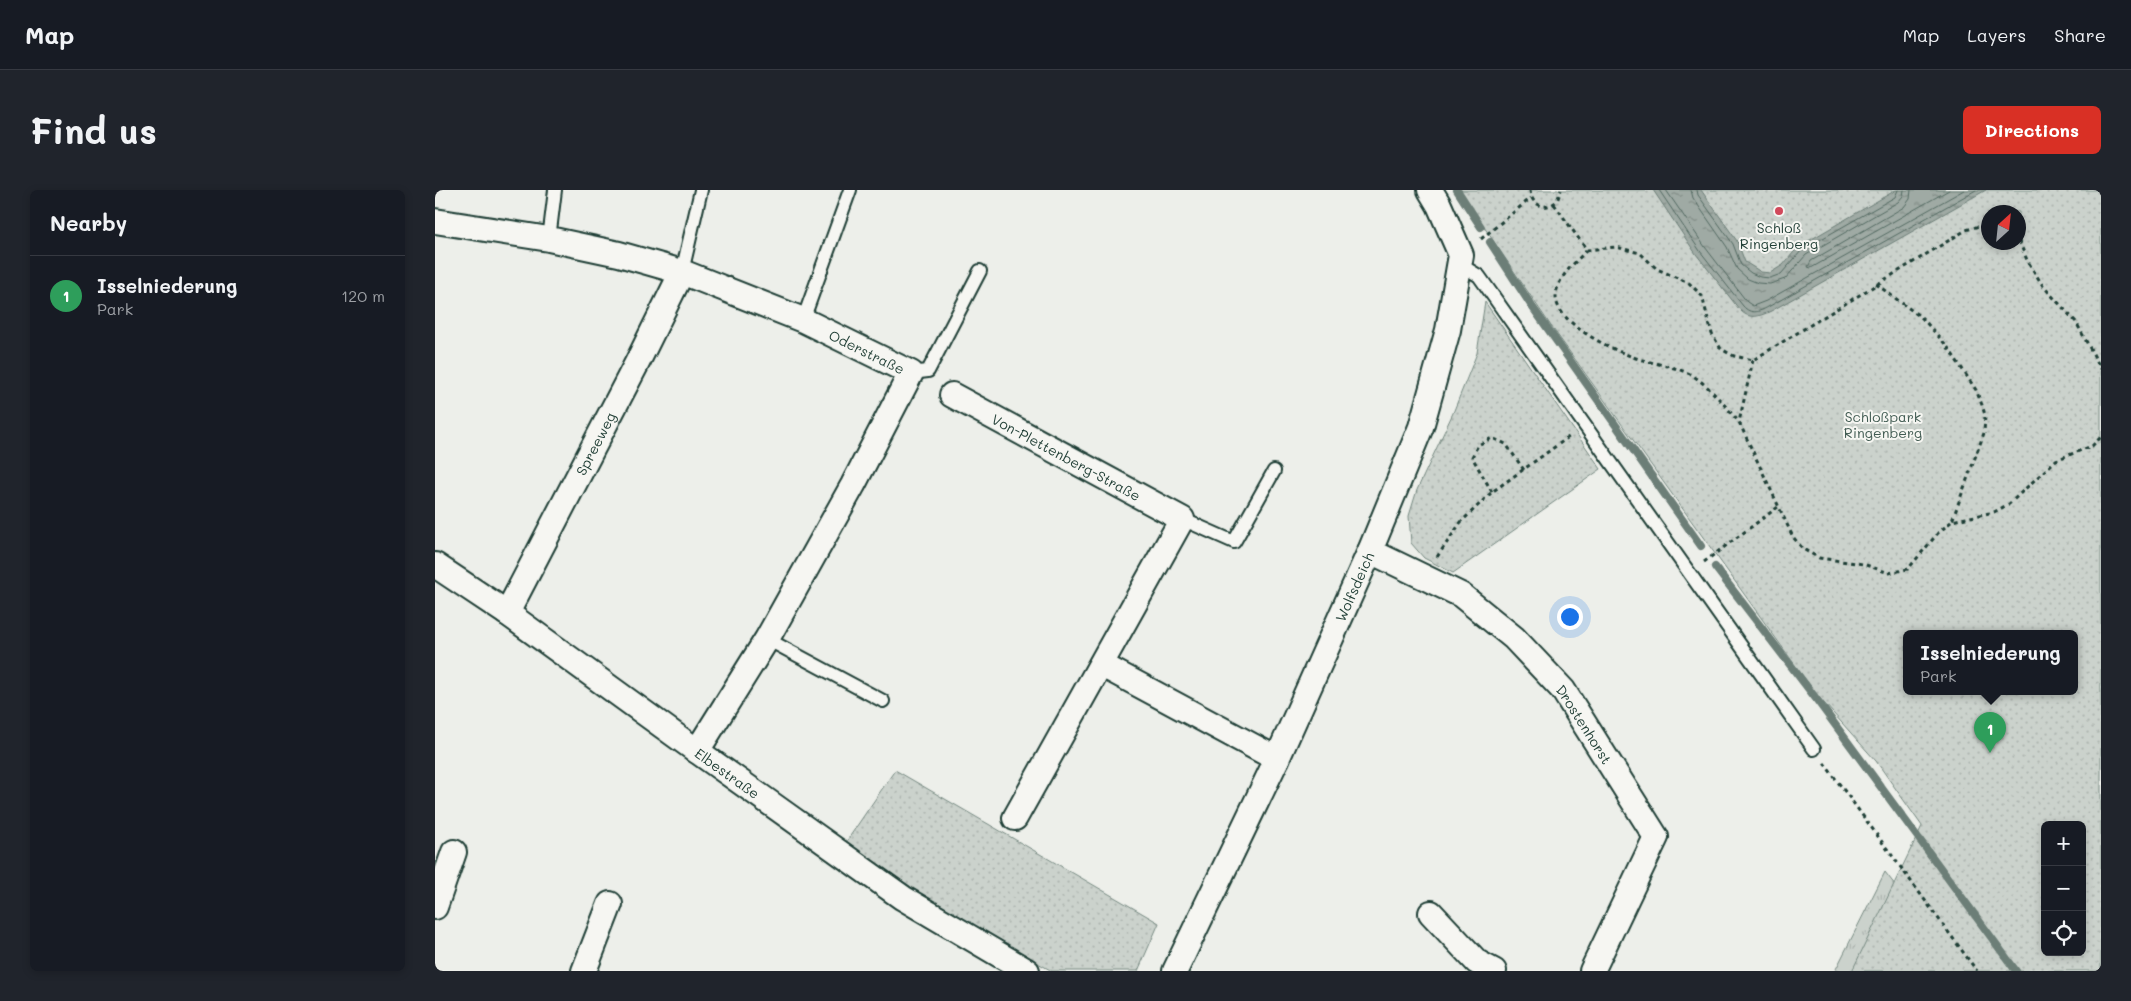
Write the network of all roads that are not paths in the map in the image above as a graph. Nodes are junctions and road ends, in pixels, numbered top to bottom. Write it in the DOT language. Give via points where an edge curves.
graph roads {
  1 [pos="555,190"];
  2 [pos="701,190"];
  3 [pos="850,190"];
  4 [pos="1429,190"];
  5 [pos="435,221"];
  6 [pos="549,239"];
  7 [pos="1461,260"];
  8 [pos="980,271"];
  9 [pos="682,272"];
  10 [pos="803,320"];
  11 [pos="911,374"];
  12 [pos="952,395"];
  13 [pos="1274,471"];
  14 [pos="1182,519"];
  15 [pos="1370,551"];
  16 [pos="435,565"];
  17 [pos="507,613"];
  18 [pos="767,639"];
  19 [pos="1102,665"];
  20 [pos="883,700"];
  21 [pos="1814,749"];
  22 [pos="697,752"];
  23 [pos="1277,759"];
  24 [pos="1015,818"];
  25 [pos="454,852"];
  26 [pos="610,904"];
  27 [pos="435,908"];
  28 [pos="1431,913"];
  29 [pos="584,971"];
  30 [pos="1027,971"];
  31 [pos="1175,971"];
  32 [pos="1494,971"];
  33 [pos="1592,971"];
  1 -- 6 [label="lane"];
  2 -- 9 [label="lane"];
  3 -- 10 [label="lane"];
  4 -- 7 [label="street" via="1439,205"];
  5 -- 6 [label="street, Oderstraße"];
  6 -- 9 [label="street, Oderstraße"];
  7 -- 15 [label="street, Wolfsdeich" via="1448,330 1421,428"];
  7 -- 21 [label="lane" via="1479,276"];
  8 -- 11 [label="lane" via="927,371"];
  9 -- 10 [label="street, Oderstraße"];
  9 -- 17 [label="street, Spreeweg"];
  10 -- 11 [label="street, Oderstraße"];
  11 -- 18 [label="street, Oderstraße" via="853,486"];
  12 -- 14 [label="street, Von-Plettenberg-Straße"];
  13 -- 14 [label="lane, Von-Plettenberg-Straße" via="1233,542"];
  14 -- 19 [label="street"];
  15 -- 23 [label="street, Wolfsdeich"];
  15 -- 33 [label="street, Drostenhorst" via="1461,595 1514,638 1563,690 1655,837"];
  16 -- 17 [label="street, Elbestraße"];
  17 -- 22 [label="street, Elbestraße"];
  18 -- 20 [label="lane"];
  18 -- 22 [label="street, Oderstraße"];
  19 -- 23 [label="street"];
  19 -- 24 [label="street"];
  22 -- 30 [label="street, Elbestraße" via="903,898"];
  23 -- 31 [label="street, Wolfsdeich"];
  25 -- 27 [label="street"];
  26 -- 29 [label="street"];
  28 -- 32 [label="street" via="1477,962"];
}
